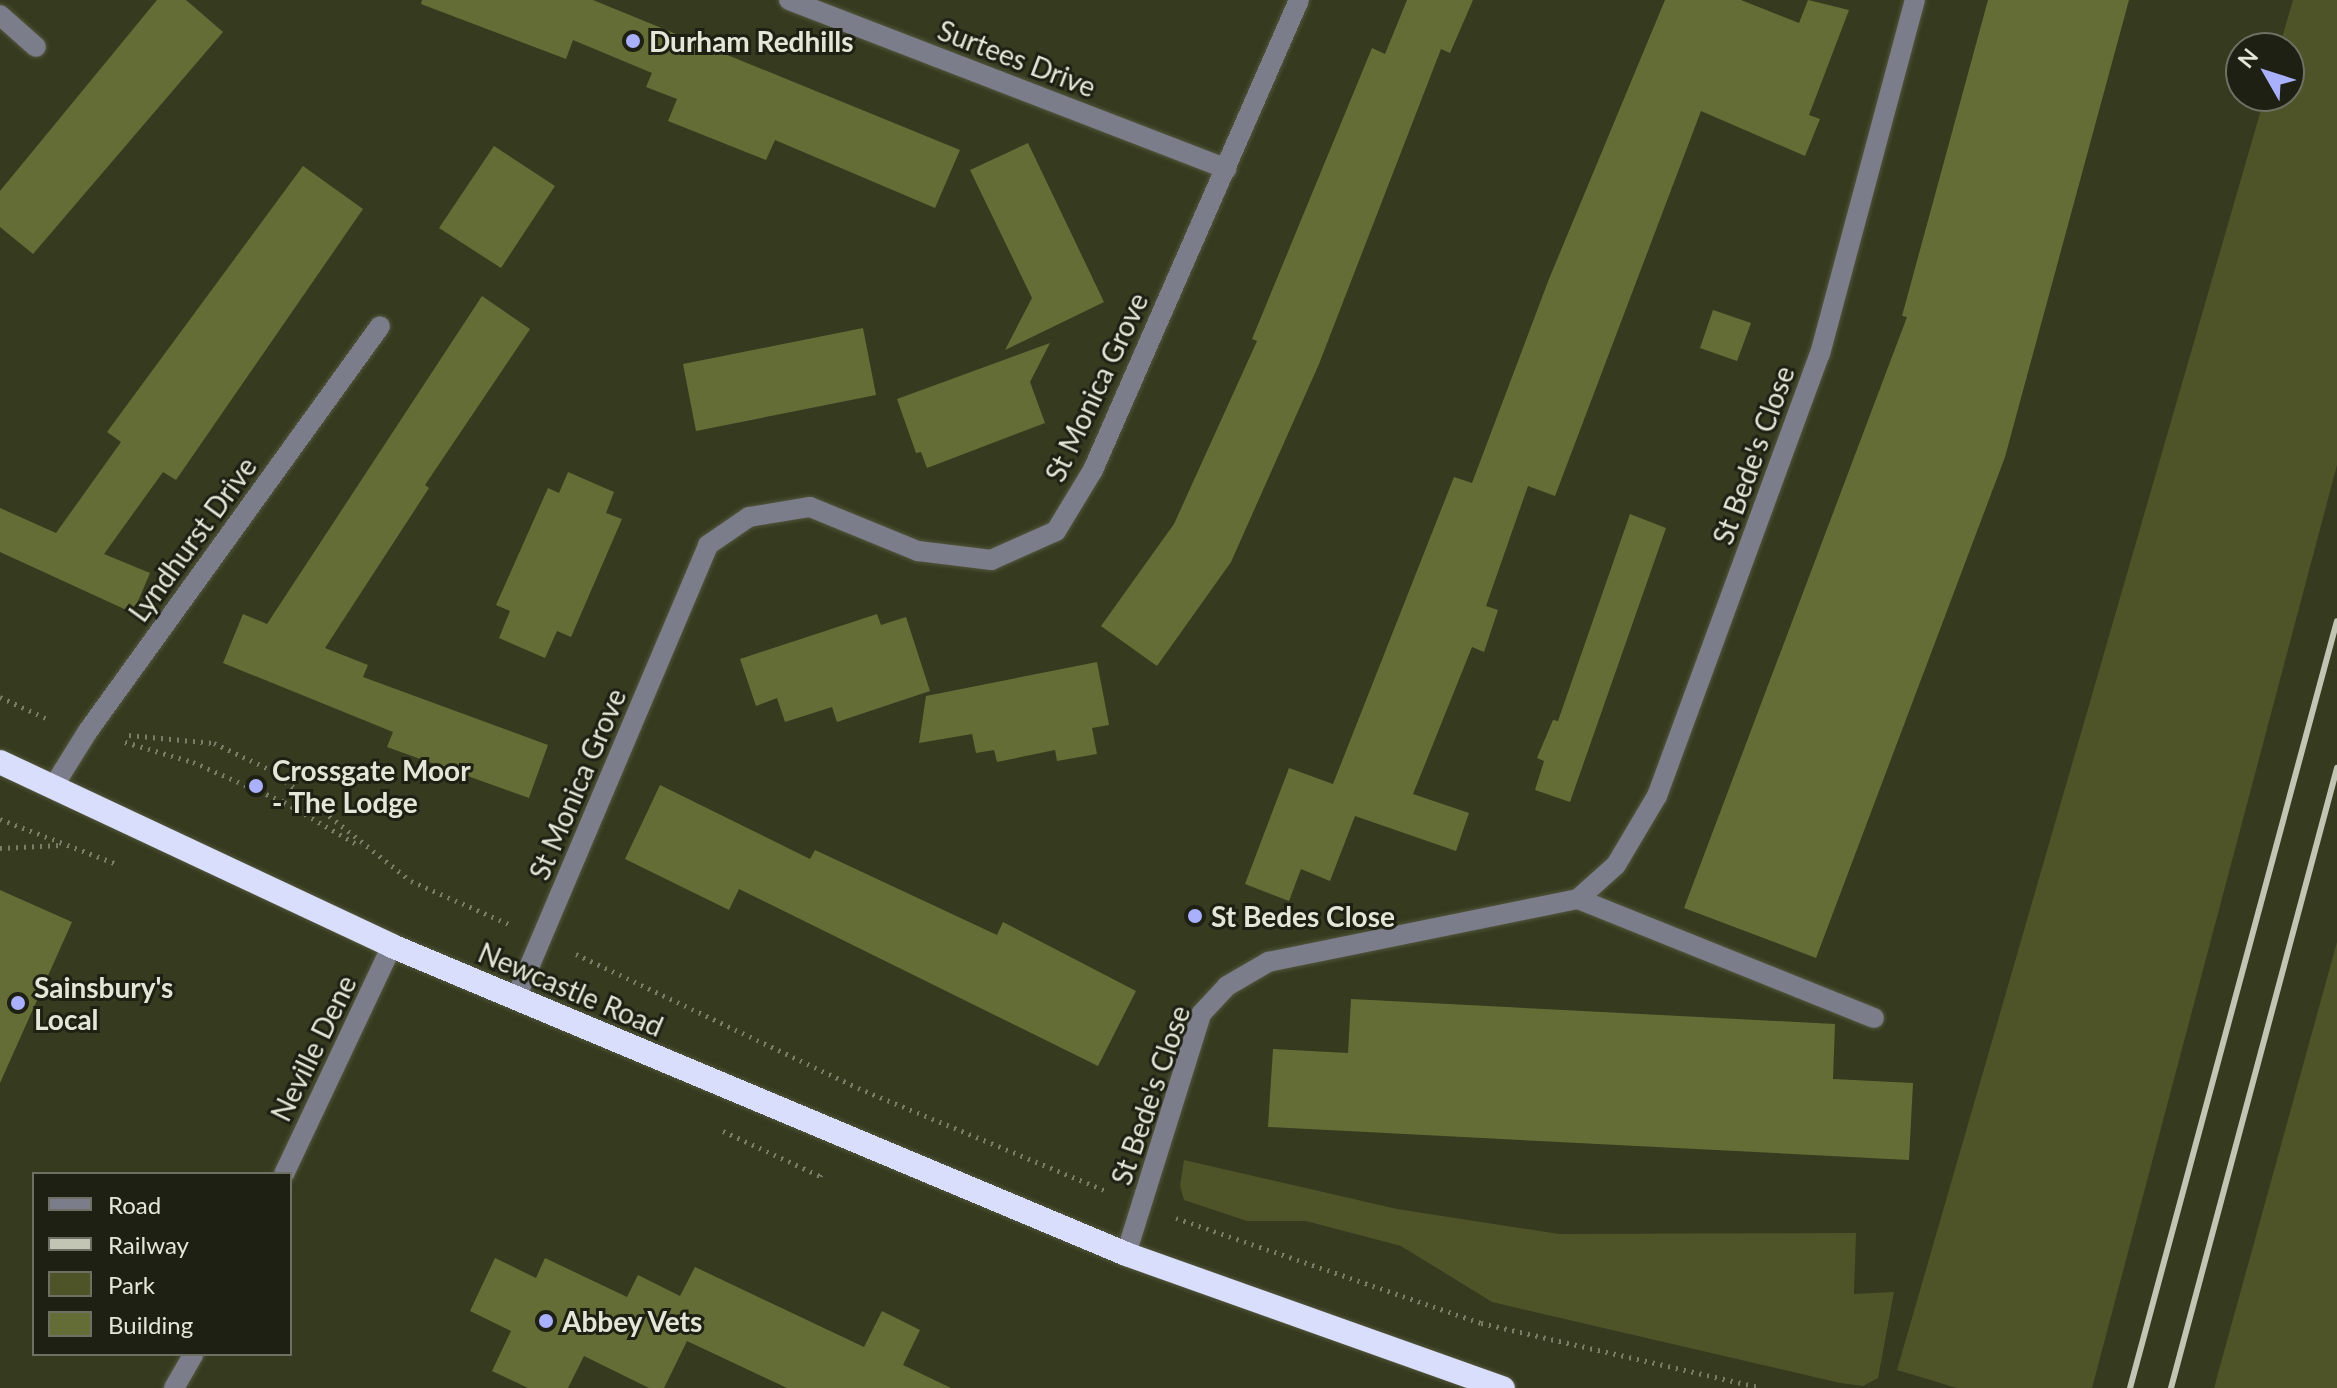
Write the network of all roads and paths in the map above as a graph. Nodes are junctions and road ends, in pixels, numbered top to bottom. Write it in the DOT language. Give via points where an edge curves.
graph roads {
  1 [pos="789,0"];
  2 [pos="1299,0"];
  3 [pos="1915,0"];
  4 [pos="0,15"];
  5 [pos="36,47"];
  6 [pos="1226,169"];
  7 [pos="380,326"];
  8 [pos="0,697"];
  9 [pos="88,731"];
  10 [pos="0,762"];
  11 [pos="53,787"];
  12 [pos="0,819"];
  13 [pos="61,845"];
  14 [pos="0,848"];
  15 [pos="371,853"];
  16 [pos="132,869"];
  17 [pos="1578,899"];
  18 [pos="542,938"];
  19 [pos="392,946"];
  20 [pos="516,998"];
  21 [pos="1874,1018"];
  22 [pos="285,1172"];
  23 [pos="1141,1205"];
  24 [pos="1126,1254"];
  25 [pos="193,1356"];
  26 [pos="174,1388"];
  27 [pos="1503,1388"];
  28 [pos="1762,1388"];
  1 -- 6 [label="street, Surtees Drive"];
  2 -- 6 [label="street, St Monica Grove"];
  3 -- 17 [label="street, St Bede's Close" via="1820,354 1657,796 1616,865"];
  4 -- 5 [label="street"];
  6 -- 18 [label="street, St Monica Grove" via="1093,470 1056,531 991,560 918,551 810,507 749,517 708,545"];
  7 -- 9 [label="street, Lyndhurst Drive"];
  8 -- 9 [label="path"];
  9 -- 11 [label="street, Lyndhurst Drive"];
  9 -- 15 [label="path" via="193,762 284,802"];
  9 -- 15 [label="path" via="214,743 273,771"];
  10 -- 11 [label="highway, Newcastle Road"];
  11 -- 19 [label="highway, Newcastle Road"];
  12 -- 13 [label="path"];
  13 -- 14 [label="path"];
  13 -- 16 [label="path"];
  15 -- 18 [label="path" via="411,881"];
  17 -- 21 [label="street"];
  17 -- 23 [label="street, St Bede's Close" via="1268,962 1227,986 1201,1014"];
  18 -- 20 [label="street, St Monica Grove"];
  18 -- 23 [label="path" via="858,1088"];
  19 -- 20 [label="highway, Newcastle Road"];
  19 -- 22 [label="street, Neville Dene"];
  20 -- 24 [label="highway, Newcastle Road"];
  23 -- 24 [label="street, St Bede's Close"];
  23 -- 28 [label="path" via="1481,1323"];
  24 -- 27 [label="highway, Newcastle Road"];
  25 -- 26 [label="street"];
}
